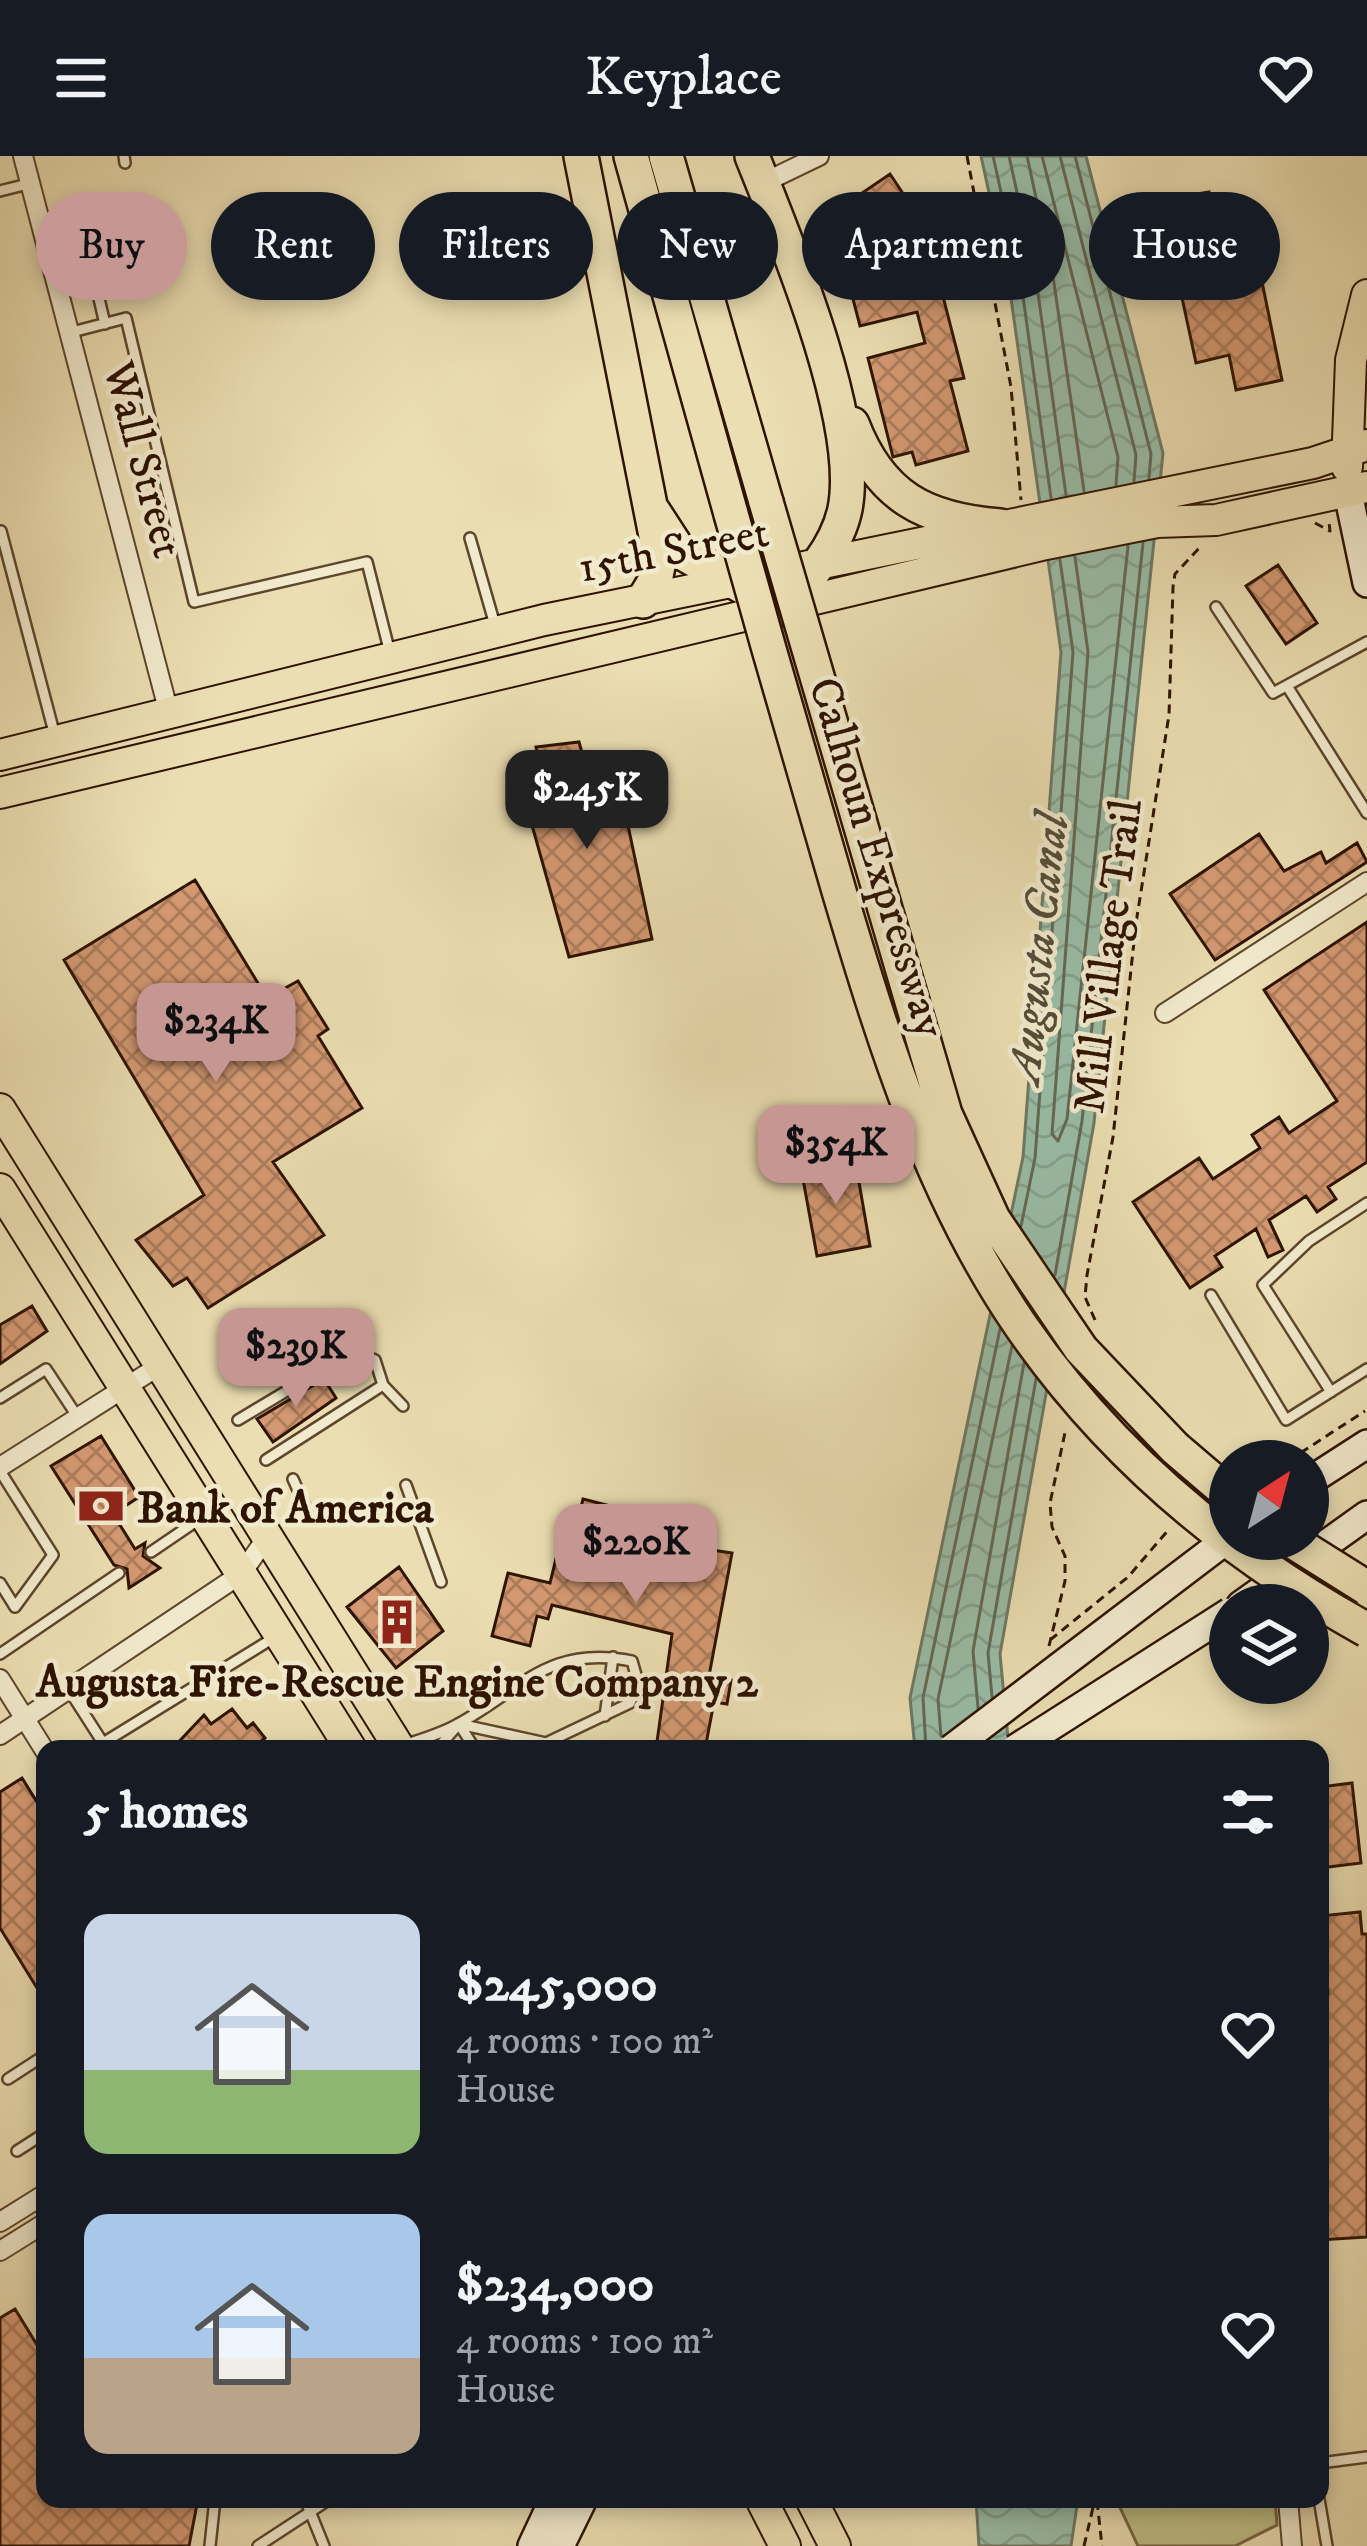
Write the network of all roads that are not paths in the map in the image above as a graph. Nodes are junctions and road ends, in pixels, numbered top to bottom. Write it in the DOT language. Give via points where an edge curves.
graph roads {
  1 [pos="23,156"];
  2 [pos="581,156"];
  3 [pos="631,156"];
  4 [pos="665,156"];
  5 [pos="819,156"];
  6 [pos="757,170"];
  7 [pos="32,183"];
  8 [pos="0,191"];
  9 [pos="36,197"];
  10 [pos="1367,295"];
  11 [pos="64,300"];
  12 [pos="99,300"];
  13 [pos="105,324"];
  14 [pos="72,332"];
  15 [pos="832,392"];
  16 [pos="1357,449"];
  17 [pos="1338,500"];
  18 [pos="1159,507"];
  19 [pos="653,511"];
  20 [pos="1040,520"];
  21 [pos="1000,526"];
  22 [pos="1,531"];
  23 [pos="470,538"];
  24 [pos="816,566"];
  25 [pos="729,583"];
  26 [pos="1367,583"];
  27 [pos="643,601"];
  28 [pos="1216,607"];
  29 [pos="781,608"];
  30 [pos="497,632"];
  31 [pos="1367,642"];
  32 [pos="392,658"];
  33 [pos="1287,686"];
  34 [pos="169,713"];
  35 [pos="56,741"];
  36 [pos="0,755"];
  37 [pos="0,793"];
  38 [pos="1367,813"];
  39 [pos="1367,882"];
  40 [pos="1165,1013"];
  41 [pos="0,1109"];
  42 [pos="0,1189"];
  43 [pos="1367,1203"];
  44 [pos="1211,1295"];
  45 [pos="159,1366"];
  46 [pos="1367,1369"];
  47 [pos="383,1385"];
  48 [pos="123,1386"];
  49 [pos="1331,1393"];
  50 [pos="0,1398"];
  51 [pos="403,1406"];
  52 [pos="77,1416"];
  53 [pos="238,1420"];
  54 [pos="1367,1444"];
  55 [pos="266,1460"];
  56 [pos="1329,1468"];
  57 [pos="0,1469"];
  58 [pos="1209,1477"];
  59 [pos="293,1479"];
  60 [pos="406,1485"];
  61 [pos="206,1515"];
  62 [pos="1367,1515"];
  63 [pos="310,1517"];
  64 [pos="268,1536"];
  65 [pos="151,1552"];
  66 [pos="1209,1553"];
  67 [pos="1322,1560"];
  68 [pos="119,1573"];
  69 [pos="241,1574"];
  70 [pos="441,1582"];
  71 [pos="0,1583"];
  72 [pos="1270,1584"];
  73 [pos="1367,1588"];
  74 [pos="15,1607"];
  75 [pos="1209,1625"];
  76 [pos="1367,1630"];
  77 [pos="31,1633"];
  78 [pos="280,1634"];
  79 [pos="340,1653"];
  80 [pos="0,1654"];
  81 [pos="613,1657"];
  82 [pos="305,1674"];
  83 [pos="0,1679"];
  84 [pos="66,1687"];
  85 [pos="605,1716"];
  86 [pos="25,1720"];
  87 [pos="459,1724"];
  88 [pos="0,1735"];
  89 [pos="38,1740"];
  90 [pos="101,1740"];
  91 [pos="114,1740"];
  92 [pos="342,1740"];
  93 [pos="394,1740"];
  94 [pos="419,1740"];
  95 [pos="445,1740"];
  96 [pos="469,1740"];
  97 [pos="521,1740"];
  98 [pos="556,1740"];
  99 [pos="963,1740"];
  100 [pos="1030,1740"];
  101 [pos="36,2062"];
  102 [pos="8,2079"];
  103 [pos="36,2139"];
  104 [pos="17,2151"];
  105 [pos="36,2199"];
  106 [pos="2,2217"];
  107 [pos="36,2229"];
  108 [pos="0,2251"];
  109 [pos="1367,2457"];
  110 [pos="1329,2462"];
  111 [pos="214,2508"];
  112 [pos="310,2508"];
  113 [pos="318,2508"];
  114 [pos="550,2508"];
  115 [pos="579,2508"];
  116 [pos="766,2508"];
  117 [pos="816,2508"];
  118 [pos="1289,2508"];
  119 [pos="1320,2508"];
  120 [pos="312,2512"];
  121 [pos="210,2546"];
  122 [pos="258,2546"];
  123 [pos="325,2546"];
  124 [pos="532,2546"];
  125 [pos="560,2546"];
  126 [pos="785,2546"];
  127 [pos="836,2546"];
  128 [pos="1292,2546"];
  129 [pos="1327,2546"];
  1 -- 7 [label="street, Wall Street"];
  2 -- 19 [label="highway"];
  3 -- 76 [label="highway, Calhoun Expressway, bridge" via="874,1011 970,1242 1059,1376 1142,1467 1215,1534"];
  4 -- 58 [label="highway, Calhoun Expressway, bridge" via="954,1135 993,1219 1082,1349"];
  5 -- 6 [label="street"];
  6 -- 15 [label="highway"];
  7 -- 8 [label="lane"];
  7 -- 9 [label="street, Wall Street"];
  10 -- 16 [label="main road" via="1351,360"];
  11 -- 14 [label="street, Wall Street"];
  12 -- 13 [label="lane"];
  13 -- 14 [label="lane"];
  13 -- 32 [label="lane" via="126,318 194,602 367,562"];
  14 -- 34 [label="street, Wall Street"];
  15 -- 21 [label="highway" via="864,455 902,496 951,522"];
  15 -- 24 [label="highway" via="847,447 847,493 836,536"];
  16 -- 17 [label="main road"];
  16 -- 18 [label="main road, 15th Street"];
  17 -- 18 [label="main road, 15th Street" via="1216,520"];
  17 -- 26 [label="main road"];
  18 -- 20 [label="main road, 15th Street"];
  19 -- 25 [label="highway" via="679,551"];
  19 -- 27 [label="highway" via="660,556"];
  20 -- 21 [label="main road, 15th Street"];
  20 -- 29 [label="main road, 15th Street"];
  21 -- 24 [label="main road, 15th Street"];
  22 -- 35 [label="lane"];
  23 -- 30 [label="lane"];
  24 -- 25 [label="main road, 15th Street"];
  24 -- 29 [label="highway"];
  25 -- 27 [label="main road, 15th Street"];
  25 -- 29 [label="highway"];
  27 -- 30 [label="main road, 15th Street"];
  28 -- 33 [label="lane" via="1273,693"];
  29 -- 37 [label="main road, 15th Street"];
  30 -- 32 [label="main road, 15th Street"];
  31 -- 33 [label="lane"];
  32 -- 34 [label="main road, 15th Street"];
  33 -- 38 [label="lane"];
  34 -- 35 [label="main road, 15th Street"];
  35 -- 36 [label="main road, 15th Street"];
  39 -- 40 [label="street"];
  41 -- 45 [label="main road"];
  42 -- 48 [label="main road"];
  43 -- 49 [label="lane" via="1309,1241 1263,1286"];
  44 -- 49 [label="lane" via="1286,1420"];
  45 -- 48 [label="street"];
  45 -- 64 [label="main road"];
  46 -- 49 [label="lane"];
  47 -- 51 [label="lane"];
  47 -- 53 [label="lane" via="375,1360 353,1351"];
  47 -- 55 [label="lane"];
  48 -- 52 [label="street"];
  48 -- 61 [label="main road"];
  50 -- 52 [label="lane" via="46,1369"];
  52 -- 57 [label="street"];
  54 -- 56 [label="main road"];
  57 -- 74 [label="lane" via="53,1555"];
  59 -- 63 [label="lane"];
  60 -- 70 [label="lane"];
  61 -- 65 [label="lane"];
  61 -- 69 [label="main road"];
  62 -- 72 [label="main road, bridge"];
  64 -- 69 [label="street"];
  64 -- 79 [label="main road"];
  66 -- 99 [label="main road, bridge"];
  67 -- 73 [label="highway, bridge"];
  68 -- 77 [label="lane"];
  69 -- 78 [label="main road"];
  69 -- 84 [label="street"];
  71 -- 74 [label="lane"];
  74 -- 77 [label="lane"];
  75 -- 100 [label="main road, bridge"];
  77 -- 80 [label="lane"];
  78 -- 82 [label="main road"];
  78 -- 91 [label="lane"];
  79 -- 82 [label="main road"];
  79 -- 93 [label="main road"];
  81 -- 85 [label="lane"];
  81 -- 85 [label="lane" via="632,1661 638,1682 630,1703"];
  81 -- 87 [label="lane" via="524,1676"];
  82 -- 92 [label="main road"];
  83 -- 86 [label="street"];
  84 -- 86 [label="street"];
  84 -- 90 [label="lane"];
  85 -- 98 [label="lane"];
  86 -- 88 [label="street"];
  86 -- 89 [label="street"];
  87 -- 94 [label="lane"];
  87 -- 95 [label="lane"];
  87 -- 96 [label="lane"];
  87 -- 97 [label="lane"];
  101 -- 102 [label="lane"];
  103 -- 104 [label="lane"];
  105 -- 106 [label="street"];
  107 -- 108 [label="street"];
  109 -- 110 [label="lane"];
  111 -- 121 [label="lane"];
  112 -- 120 [label="lane"];
  113 -- 120 [label="lane"];
  114 -- 124 [label="main road"];
  115 -- 125 [label="main road"];
  116 -- 126 [label="main road"];
  117 -- 127 [label="main road"];
  118 -- 128 [label="street"];
  119 -- 129 [label="lane"];
  120 -- 122 [label="lane"];
  120 -- 123 [label="lane"];
}
